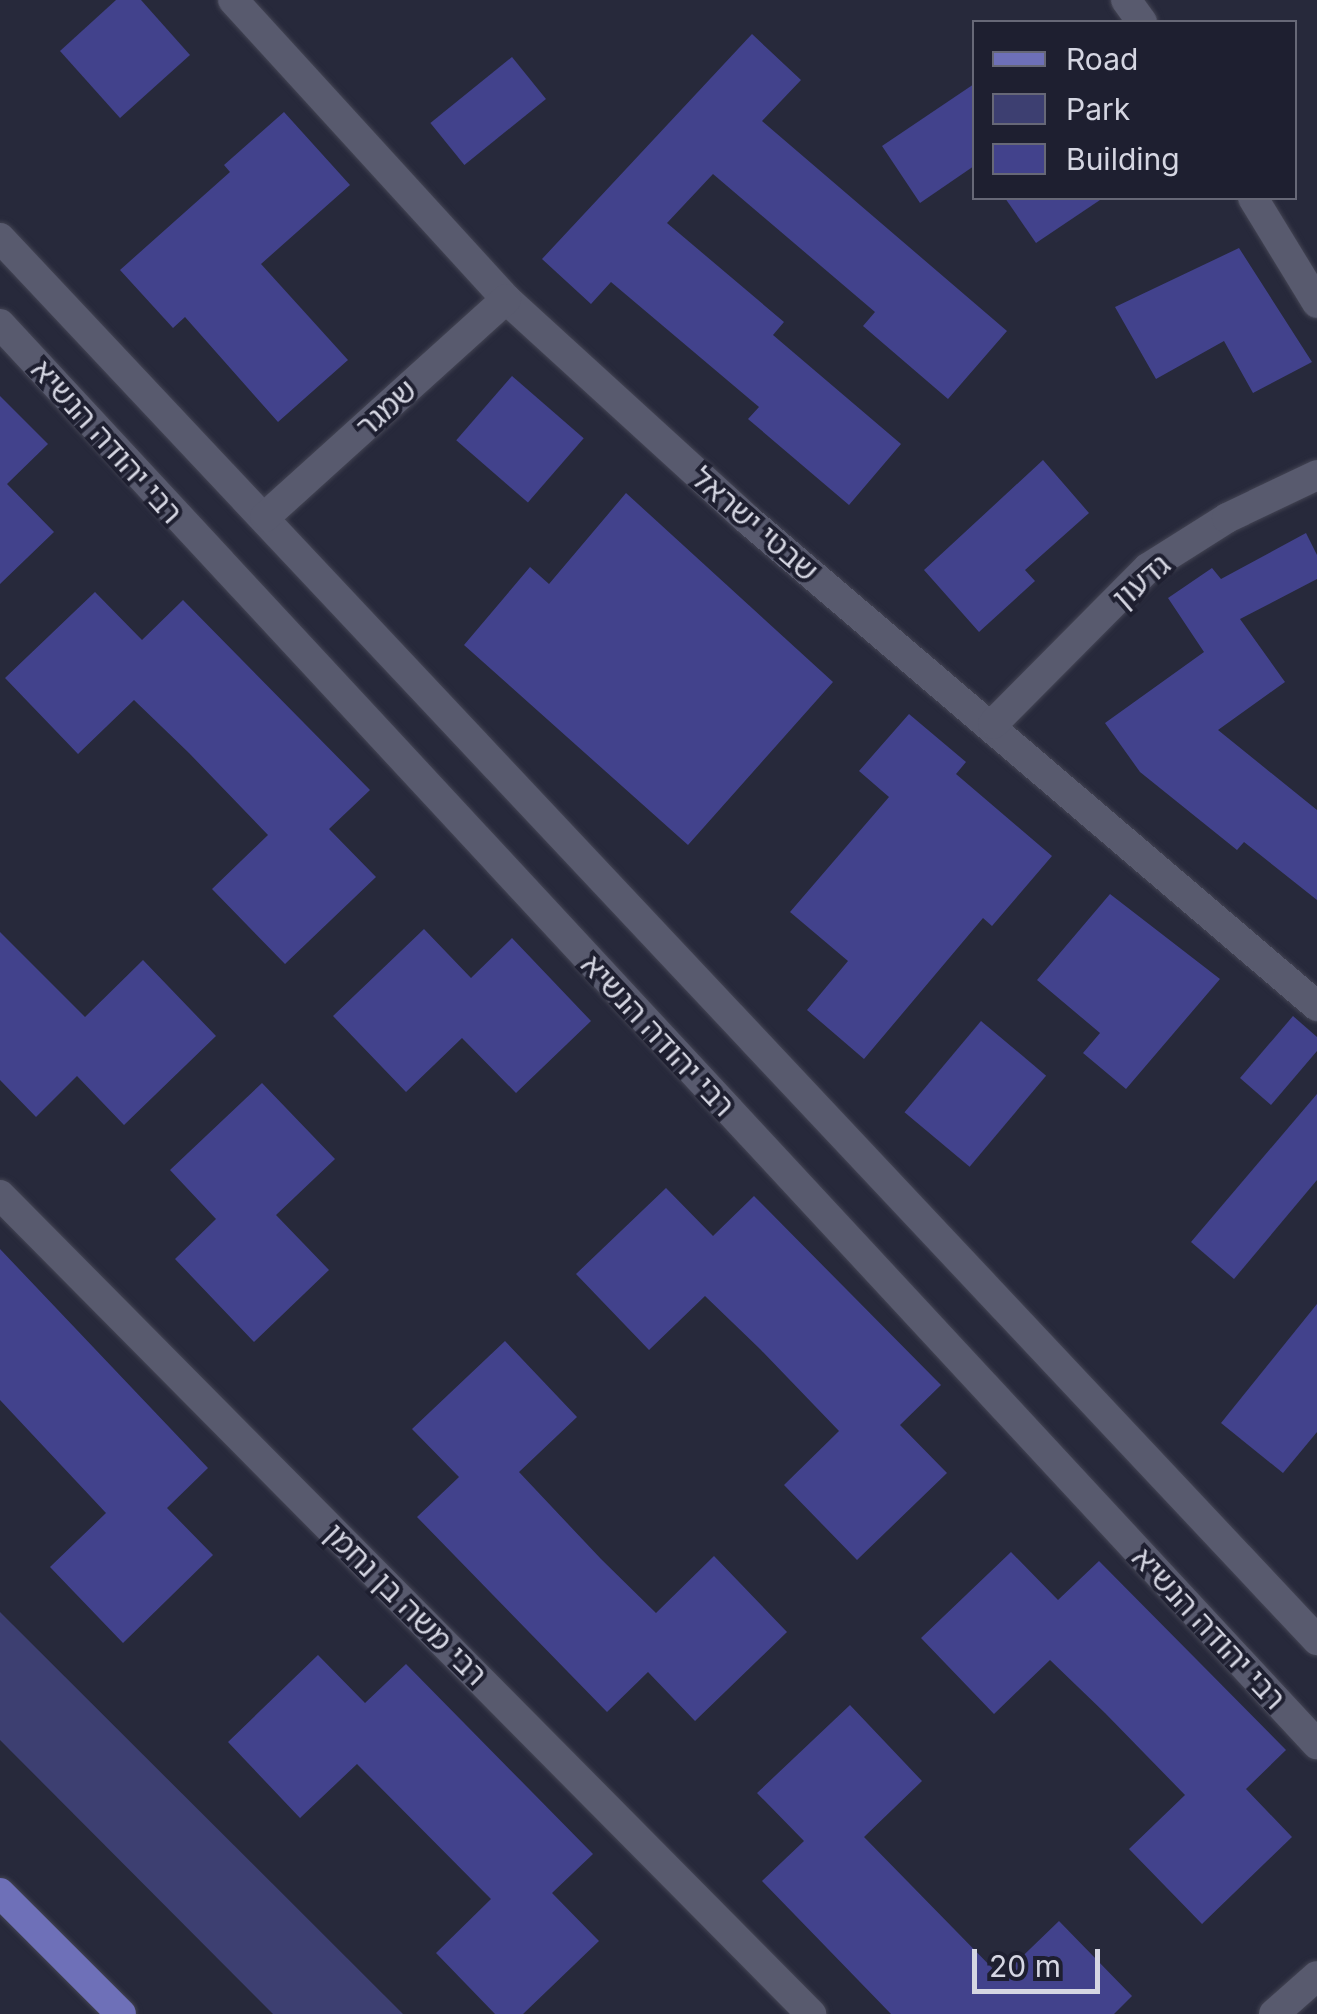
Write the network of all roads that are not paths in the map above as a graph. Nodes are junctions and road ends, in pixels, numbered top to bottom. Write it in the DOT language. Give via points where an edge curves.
graph roads {
  1 [pos="233,0"];
  2 [pos="1254,200"];
  3 [pos="0,238"];
  4 [pos="506,299"];
  5 [pos="1317,303"];
  6 [pos="0,324"];
  7 [pos="1317,476"];
  8 [pos="265,517"];
  9 [pos="993,724"];
  10 [pos="1317,1006"];
  11 [pos="0,1195"];
  12 [pos="1317,1640"];
  13 [pos="1317,1744"];
  14 [pos="0,1892"];
  15 [pos="1317,1976"];
  16 [pos="121,2014"];
  17 [pos="812,2014"];
  18 [pos="1274,2014"];
  1 -- 4 [label="street, שבטי ישראל"];
  2 -- 5 [label="street"];
  3 -- 8 [label="street, רבי יהודה הנשיא"];
  4 -- 8 [label="street, שמגר"];
  4 -- 9 [label="street, שבטי ישראל" via="747,519"];
  6 -- 13 [label="street, רבי יהודה הנשיא"];
  7 -- 9 [label="street, גדעון" via="1227,518 1148,568"];
  8 -- 12 [label="street, רבי יהודה הנשיא"];
  9 -- 10 [label="street, שבטי ישראל"];
  11 -- 17 [label="street, רבי משה בן נחמן"];
  14 -- 16 [label="main road"];
  15 -- 18 [label="street"];
}
